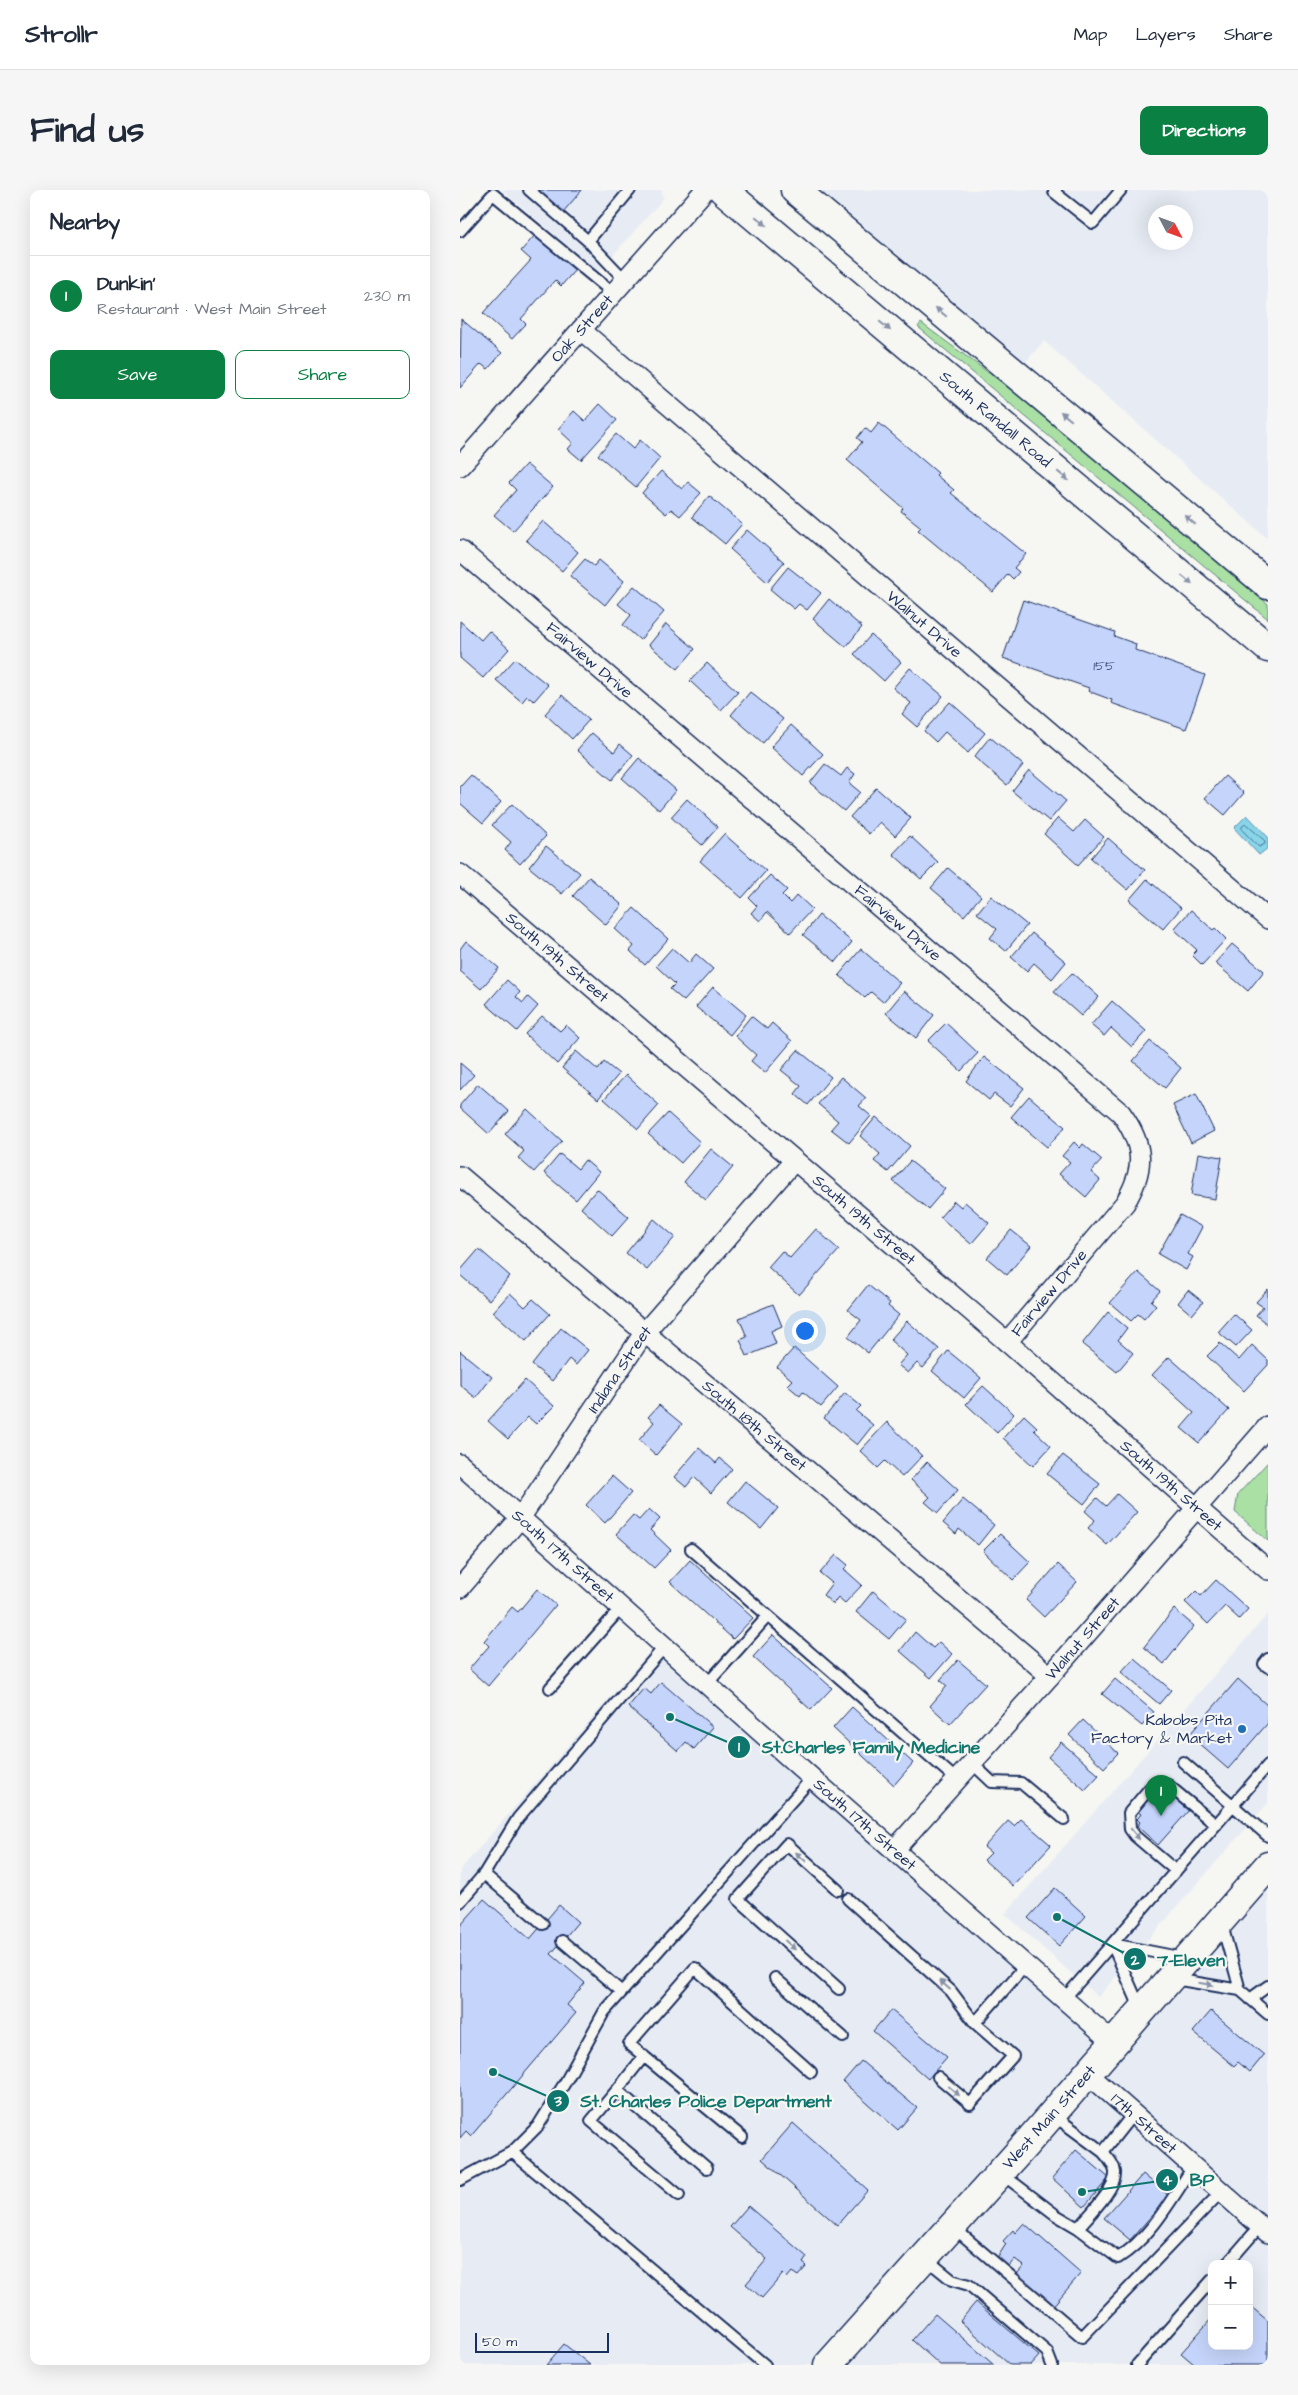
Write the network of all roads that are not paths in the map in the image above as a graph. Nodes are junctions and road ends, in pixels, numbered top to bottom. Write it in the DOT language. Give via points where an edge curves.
graph roads {
  1 [pos="530,190"];
  2 [pos="630,190"];
  3 [pos="705,190"];
  4 [pos="724,190"];
  5 [pos="795,190"];
  6 [pos="1056,190"];
  7 [pos="1121,190"];
  8 [pos="460,231"];
  9 [pos="588,241"];
  10 [pos="619,286"];
  11 [pos="581,330"];
  12 [pos="460,466"];
  13 [pos="460,550"];
  14 [pos="1268,585"];
  15 [pos="1268,648"];
  16 [pos="460,874"];
  17 [pos="1268,919"];
  18 [pos="794,1161"];
  19 [pos="460,1176"];
  20 [pos="644,1333"];
  21 [pos="1007,1342"];
  22 [pos="1268,1426"];
  23 [pos="460,1464"];
  24 [pos="1195,1507"];
  25 [pos="521,1517"];
  26 [pos="691,1549"];
  27 [pos="1268,1570"];
  28 [pos="460,1588"];
  29 [pos="622,1607"];
  30 [pos="768,1616"];
  31 [pos="665,1646"];
  32 [pos="1268,1659"];
  33 [pos="1268,1667"];
  34 [pos="1050,1676"];
  35 [pos="707,1684"];
  36 [pos="550,1688"];
  37 [pos="1183,1762"];
  38 [pos="972,1763"];
  39 [pos="1268,1766"];
  40 [pos="812,1778"];
  41 [pos="957,1780"];
  42 [pos="1233,1806"];
  43 [pos="1064,1819"];
  44 [pos="1216,1825"];
  45 [pos="1268,1836"];
  46 [pos="895,1849"];
  47 [pos="1268,1866"];
  48 [pos="1176,1871"];
  49 [pos="484,1874"];
  50 [pos="838,1890"];
  51 [pos="848,1899"];
  52 [pos="460,1902"];
  53 [pos="1220,1920"];
  54 [pos="542,1924"];
  55 [pos="562,1941"];
  56 [pos="1112,1944"];
  57 [pos="1026,1965"];
  58 [pos="1179,1969"];
  59 [pos="775,1978"];
  60 [pos="1268,1986"];
  61 [pos="839,1989"];
  62 [pos="1240,1990"];
  63 [pos="622,1992"];
  64 [pos="1064,1999"];
  65 [pos="1250,1999"];
  66 [pos="1142,2012"];
  67 [pos="1268,2014"];
  68 [pos="975,2023"];
  69 [pos="843,2037"];
  70 [pos="1114,2043"];
  71 [pos="644,2056"];
  72 [pos="812,2072"];
  73 [pos="1087,2073"];
  74 [pos="938,2077"];
  75 [pos="617,2090"];
  76 [pos="1052,2114"];
  77 [pos="1133,2114"];
  78 [pos="742,2137"];
  79 [pos="512,2152"];
  80 [pos="1103,2152"];
  81 [pos="1193,2167"];
  82 [pos="707,2168"];
  83 [pos="1000,2173"];
  84 [pos="460,2180"];
  85 [pos="1221,2192"];
  86 [pos="679,2195"];
  87 [pos="953,2226"];
  88 [pos="1078,2228"];
  89 [pos="1264,2230"];
  90 [pos="925,2257"];
  91 [pos="1231,2260"];
  92 [pos="1208,2285"];
  93 [pos="765,2365"];
  94 [pos="828,2365"];
  95 [pos="1052,2365"];
  96 [pos="1137,2365"];
  1 -- 9 [label="lane"];
  2 -- 9 [label="lane"];
  3 -- 10 [label="street, Oak Street"];
  4 -- 15 [label="main road, South Randall Road, one-way"];
  14 -- 5 [label="main road, one-way"];
  6 -- 7 [label="lane" via="1054,192 1093,223"];
  8 -- 10 [label="lane" via="493,194"];
  9 -- 10 [label="lane"];
  10 -- 11 [label="street, Oak Street"];
  11 -- 12 [label="street, Oak Street"];
  11 -- 17 [label="street, Walnut Drive"];
  13 -- 21 [label="street, Fairview Drive" via="1121,1113 1133,1130 1140,1151 1140,1168 1125,1203"];
  16 -- 18 [label="street, South 19th Street"];
  18 -- 20 [label="street, Indiana Street"];
  18 -- 21 [label="street, South 19th Street"];
  19 -- 20 [label="street, South 18th Street"];
  20 -- 25 [label="street, Indiana Street"];
  20 -- 34 [label="street, South 18th Street" via="794,1456"];
  21 -- 24 [label="street, South 19th Street"];
  22 -- 24 [label="street, Walnut Street"];
  23 -- 25 [label="street, South 17th Street"];
  24 -- 27 [label="street, South 19th Street"];
  24 -- 34 [label="street, Walnut Street"];
  25 -- 28 [label="street, Indiana Street"];
  25 -- 29 [label="street, South 17th Street"];
  26 -- 30 [label="lane"];
  29 -- 31 [label="street, South 17th Street"];
  29 -- 36 [label="lane"];
  30 -- 35 [label="lane"];
  30 -- 41 [label="lane"];
  31 -- 35 [label="street, South 17th Street"];
  31 -- 49 [label="lane" via="518,1818"];
  32 -- 33 [label="lane" via="1264,1664"];
  34 -- 38 [label="street, Walnut Street"];
  35 -- 40 [label="street, South 17th Street"];
  37 -- 42 [label="lane"];
  38 -- 41 [label="street, Walnut Street"];
  38 -- 43 [label="lane" via="992,1782 1021,1783"];
  39 -- 42 [label="lane"];
  40 -- 46 [label="street, South 17th Street"];
  40 -- 63 [label="lane"];
  41 -- 46 [label="street, Walnut Street"];
  42 -- 44 [label="lane"];
  42 -- 45 [label="lane"];
  44 -- 48 [label="lane"];
  44 -- 48 [label="lane, one-way" via="1168,1785 1149,1789 1129,1813 1130,1829"];
  46 -- 57 [label="street, South 17th Street"];
  47 -- 53 [label="main road, West Main Street"];
  48 -- 56 [label="lane"];
  49 -- 52 [label="lane"];
  49 -- 54 [label="lane"];
  50 -- 61 [label="lane, one-way" via="787,1844 738,1899"];
  68 -- 51 [label="lane, one-way" via="951,1991"];
  53 -- 58 [label="main road, West Main Street"];
  53 -- 62 [label="lane"];
  55 -- 63 [label="lane"];
  56 -- 58 [label="lane"];
  56 -- 64 [label="lane"];
  56 -- 66 [label="lane"];
  57 -- 64 [label="street, South 17th Street"];
  57 -- 68 [label="lane"];
  58 -- 62 [label="lane, one-way"];
  58 -- 66 [label="main road, West Main Street"];
  59 -- 69 [label="lane"];
  60 -- 65 [label="lane"];
  62 -- 65 [label="lane"];
  63 -- 79 [label="lane" via="604,2012 538,2126"];
  64 -- 70 [label="street, South 17th Street"];
  65 -- 67 [label="lane"];
  66 -- 70 [label="main road, West Main Street"];
  74 -- 68 [label="lane, one-way" via="970,2104 1013,2056"];
  70 -- 73 [label="main road, West Main Street"];
  71 -- 72 [label="lane" via="629,2044 695,1968"];
  71 -- 75 [label="lane"];
  71 -- 78 [label="lane"];
  73 -- 76 [label="main road, West Main Street"];
  73 -- 77 [label="street, 17th Street"];
  75 -- 82 [label="lane"];
  75 -- 86 [label="lane" via="591,2121"];
  76 -- 80 [label="lane"];
  76 -- 83 [label="main road, West Main Street"];
  77 -- 80 [label="lane"];
  77 -- 81 [label="street, 17th Street"];
  79 -- 84 [label="lane"];
  79 -- 93 [label="lane"];
  80 -- 88 [label="lane" via="1115,2173 1114,2184"];
  81 -- 85 [label="street, 17th Street"];
  81 -- 88 [label="lane" via="1157,2220 1130,2251 1118,2258"];
  83 -- 87 [label="main road, West Main Street"];
  83 -- 88 [label="lane"];
  85 -- 87 [label="lane" via="1082,2338"];
  85 -- 89 [label="street, 17th Street"];
  87 -- 90 [label="main road, West Main Street"];
  89 -- 91 [label="lane"];
  90 -- 94 [label="main road, West Main Street"];
  90 -- 95 [label="lane" via="952,2280 969,2286 1046,2352"];
  92 -- 96 [label="lane"];
}
